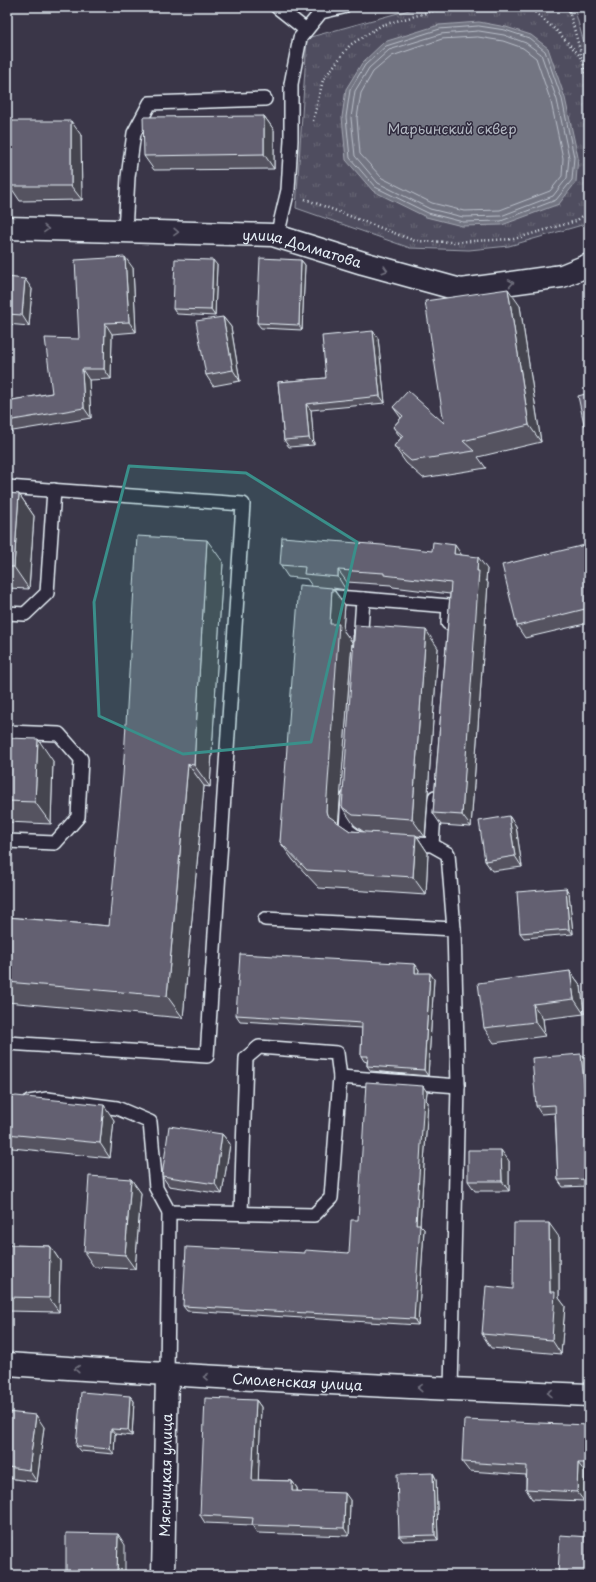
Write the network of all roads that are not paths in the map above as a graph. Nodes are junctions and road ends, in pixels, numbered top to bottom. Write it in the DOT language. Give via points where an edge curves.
graph roads {
  1 [pos="277,7"];
  2 [pos="343,7"];
  3 [pos="306,30"];
  4 [pos="265,99"];
  5 [pos="7,228"];
  6 [pos="125,231"];
  7 [pos="277,236"];
  8 [pos="589,265"];
  9 [pos="7,486"];
  10 [pos="54,490"];
  11 [pos="312,595"];
  12 [pos="363,600"];
  13 [pos="7,613"];
  14 [pos="447,638"];
  15 [pos="359,655"];
  16 [pos="7,732"];
  17 [pos="349,781"];
  18 [pos="436,781"];
  19 [pos="7,841"];
  20 [pos="370,842"];
  21 [pos="393,843"];
  22 [pos="432,845"];
  23 [pos="265,918"];
  24 [pos="454,928"];
  25 [pos="7,1043"];
  26 [pos="340,1077"];
  27 [pos="458,1086"];
  28 [pos="18,1104"];
  29 [pos="169,1212"];
  30 [pos="241,1213"];
  31 [pos="7,1364"];
  32 [pos="167,1375"];
  33 [pos="451,1389"];
  34 [pos="589,1395"];
  35 [pos="163,1575"];
  1 -- 3 [label="lane"];
  2 -- 3 [label="lane" via="321,12"];
  3 -- 7 [label="lane" via="300,38 291,84 288,190"];
  4 -- 6 [label="lane" via="150,103 134,133"];
  5 -- 6 [label="street, улица Долматова, one-way"];
  6 -- 7 [label="street, улица Долматова, one-way"];
  7 -- 8 [label="street, улица Долматова, one-way" via="392,272 461,290 562,276"];
  9 -- 10 [label="lane"];
  10 -- 13 [label="lane" via="47,593 25,614"];
  10 -- 25 [label="lane" via="243,504 207,1056"];
  11 -- 12 [label="lane"];
  12 -- 14 [label="lane" via="449,606"];
  12 -- 15 [label="lane"];
  16 -- 19 [label="lane" via="59,734 81,758 78,817 64,833 55,843"];
  17 -- 20 [label="lane" via="346,829 363,842"];
  18 -- 22 [label="lane"];
  21 -- 22 [label="lane"];
  22 -- 24 [label="lane" via="448,854"];
  23 -- 24 [label="lane"];
  24 -- 27 [label="lane"];
  26 -- 27 [label="lane"];
  26 -- 30 [label="lane" via="331,1198 314,1215"];
  26 -- 30 [label="lane" via="337,1053 259,1046 246,1058"];
  27 -- 33 [label="lane"];
  28 -- 29 [label="lane" via="47,1099 117,1108 150,1122 156,1188"];
  29 -- 30 [label="lane"];
  29 -- 32 [label="lane"];
  32 -- 31 [label="street, Смоленская улица, one-way"];
  33 -- 32 [label="street, Смоленская улица, one-way"];
  32 -- 35 [label="street, Мясницкая улица"];
  34 -- 33 [label="street, Смоленская улица, one-way"];
}
